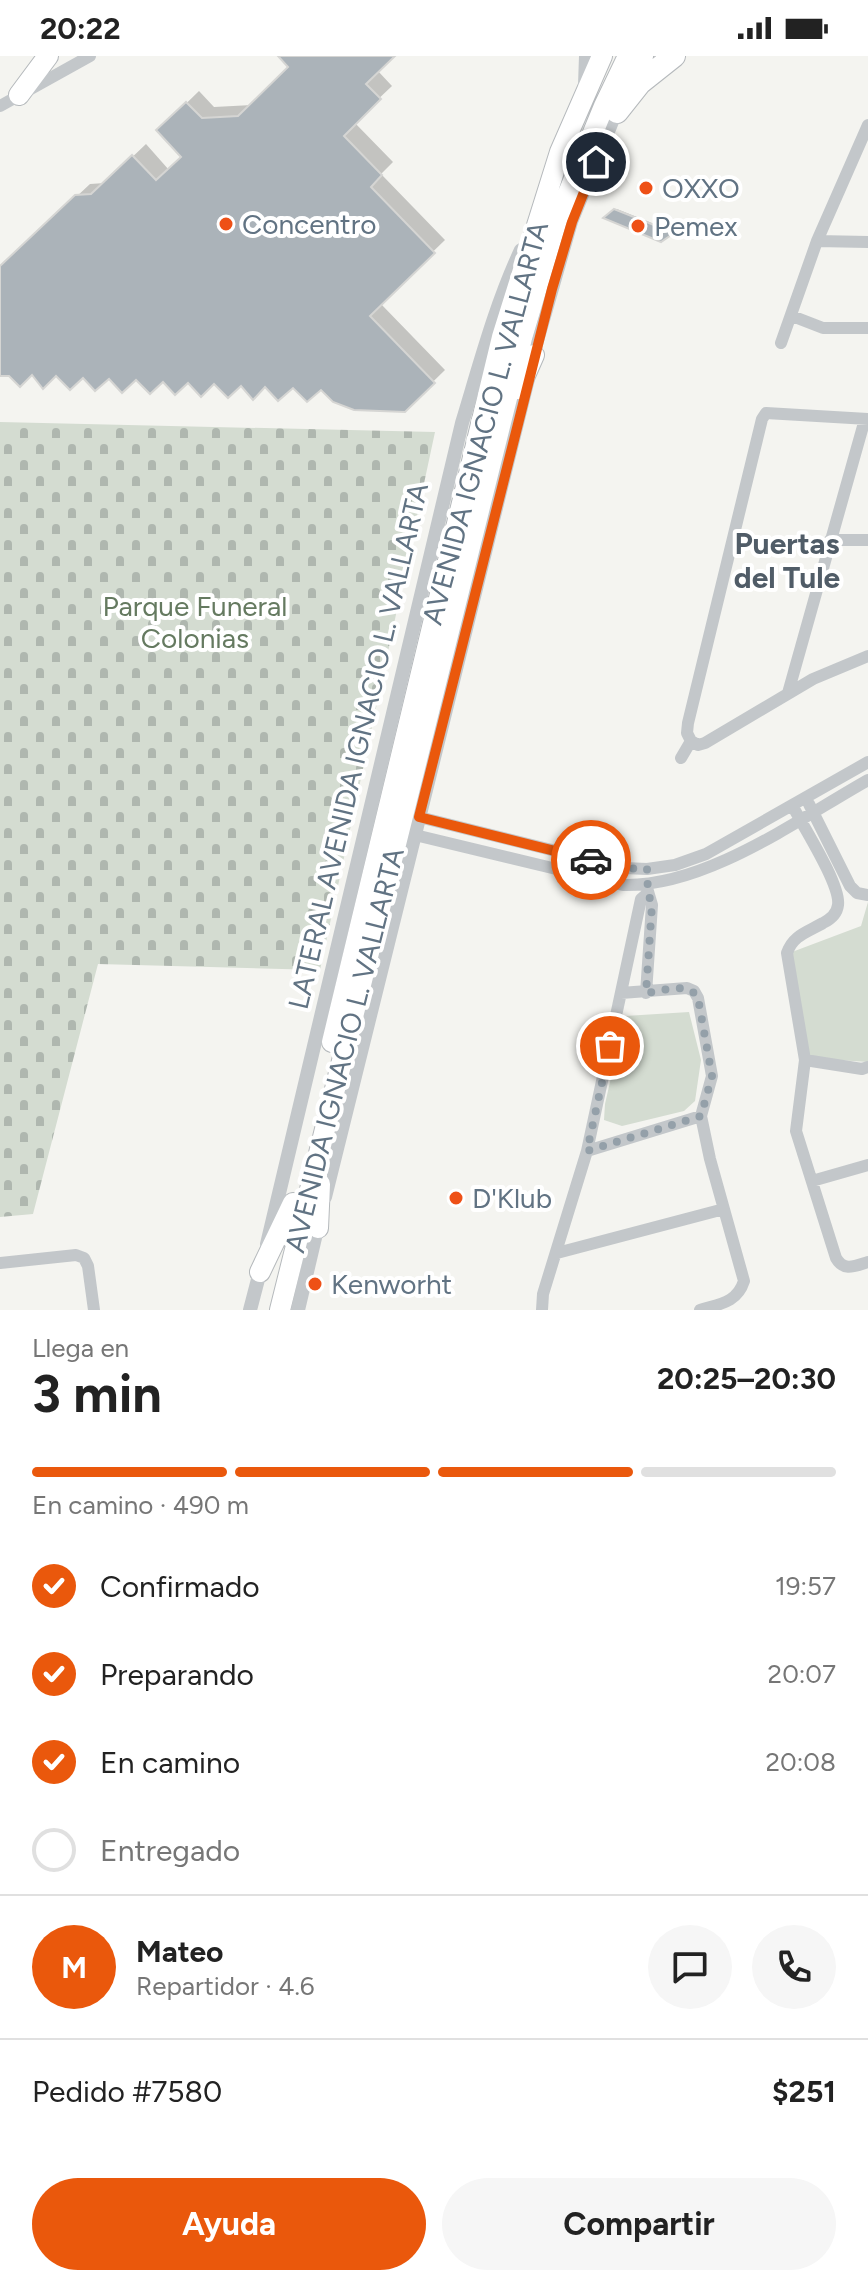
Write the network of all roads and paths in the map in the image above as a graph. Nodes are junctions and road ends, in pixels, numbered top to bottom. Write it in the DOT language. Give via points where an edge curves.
graph roads {
  1 [pos="48,56"];
  2 [pos="90,56"];
  3 [pos="585,56"];
  4 [pos="602,56"];
  5 [pos="628,56"];
  6 [pos="642,56"];
  7 [pos="674,56"];
  8 [pos="19,95"];
  9 [pos="582,98"];
  10 [pos="0,106"];
  11 [pos="617,112"];
  12 [pos="868,125"];
  13 [pos="543,202"];
  14 [pos="817,241"];
  15 [pos="868,242"];
  16 [pos="792,316"];
  17 [pos="868,328"];
  18 [pos="781,343"];
  19 [pos="534,355"];
  20 [pos="867,419"];
  21 [pos="499,432"];
  22 [pos="830,540"];
  23 [pos="868,540"];
  24 [pos="868,656"];
  25 [pos="788,693"];
  26 [pos="691,741"];
  27 [pos="681,758"];
  28 [pos="868,762"];
  29 [pos="868,780"];
  30 [pos="806,797"];
  31 [pos="792,805"];
  32 [pos="812,811"];
  33 [pos="419,817"];
  34 [pos="799,819"];
  35 [pos="415,835"];
  36 [pos="647,869"];
  37 [pos="850,886"];
  38 [pos="647,889"];
  39 [pos="837,893"];
  40 [pos="868,895"];
  41 [pos="635,932"];
  42 [pos="651,934"];
  43 [pos="627,968"];
  44 [pos="648,969"];
  45 [pos="621,993"];
  46 [pos="646,993"];
  47 [pos="805,1060"];
  48 [pos="868,1067"];
  49 [pos="701,1116"];
  50 [pos="323,1134"];
  51 [pos="587,1151"];
  52 [pos="868,1165"];
  53 [pos="812,1181"];
  54 [pos="293,1203"];
  55 [pos="724,1209"];
  56 [pos="318,1228"];
  57 [pos="557,1253"];
  58 [pos="868,1262"];
  59 [pos="0,1263"];
  60 [pos="260,1272"];
  61 [pos="94,1310"];
  62 [pos="250,1310"];
  63 [pos="267,1310"];
  64 [pos="280,1310"];
  65 [pos="298,1310"];
  66 [pos="542,1310"];
  67 [pos="700,1310"];
  1 -- 8 [label="highway"];
  2 -- 8 [label="street"];
  3 -- 9 [label="street"];
  4 -- 9 [label="highway, AVENIDA IGNACIO L. VALLARTA"];
  5 -- 21 [label="highway, AVENIDA IGNACIO L. VALLARTA" via="557,220"];
  6 -- 11 [label="highway"];
  7 -- 11 [label="highway" via="640,83"];
  8 -- 10 [label="street"];
  9 -- 13 [label="highway, AVENIDA IGNACIO L. VALLARTA"];
  11 -- 19 [label="street, AVENIDA IGNACIO L. VALLARTA" via="572,222"];
  12 -- 14 [label="street"];
  13 -- 54 [label="highway, AVENIDA IGNACIO L. VALLARTA" via="502,337"];
  13 -- 60 [label="street, LATERAL AVENIDA IGNACIO L. VALLARTA" via="504,287 462,423"];
  14 -- 15 [label="street"];
  14 -- 16 [label="street"];
  16 -- 17 [label="street" via="823,328"];
  16 -- 18 [label="street"];
  19 -- 21 [label="highway"];
  19 -- 33 [label="street"];
  20 -- 22 [label="street"];
  20 -- 26 [label="street" via="776,412 762,419 688,723"];
  21 -- 50 [label="highway, AVENIDA IGNACIO L. VALLARTA"];
  22 -- 23 [label="street"];
  22 -- 25 [label="street"];
  24 -- 25 [label="street"];
  25 -- 26 [label="street" via="705,743"];
  26 -- 27 [label="street"];
  28 -- 30 [label="street"];
  29 -- 32 [label="street"];
  30 -- 31 [label="street"];
  30 -- 32 [label="street"];
  31 -- 34 [label="street"];
  31 -- 36 [label="street" via="706,854"];
  32 -- 34 [label="street"];
  32 -- 37 [label="street"];
  33 -- 35 [label="street"];
  33 -- 36 [label="street" via="624,868"];
  34 -- 38 [label="street" via="702,871"];
  34 -- 39 [label="street"];
  35 -- 38 [label="street"];
  35 -- 56 [label="street"];
  36 -- 38 [label="street"];
  37 -- 39 [label="street"];
  37 -- 40 [label="street"];
  38 -- 41 [label="street"];
  38 -- 42 [label="street"];
  39 -- 47 [label="street" via="836,914 794,938 787,953"];
  41 -- 42 [label="street"];
  41 -- 43 [label="street"];
  42 -- 44 [label="street"];
  43 -- 44 [label="street"];
  43 -- 45 [label="street"];
  44 -- 46 [label="street"];
  45 -- 46 [label="street"];
  45 -- 51 [label="street"];
  46 -- 49 [label="street" via="687,988 698,998 712,1076"];
  47 -- 48 [label="street"];
  47 -- 53 [label="street" via="796,1131"];
  49 -- 51 [label="street"];
  49 -- 55 [label="street"];
  50 -- 56 [label="highway"];
  50 -- 64 [label="highway, AVENIDA IGNACIO L. VALLARTA"];
  51 -- 57 [label="street"];
  52 -- 53 [label="street"];
  53 -- 58 [label="street" via="840,1265"];
  54 -- 60 [label="highway"];
  54 -- 63 [label="highway, AVENIDA IGNACIO L. VALLARTA"];
  55 -- 57 [label="street"];
  55 -- 67 [label="street" via="744,1281 734,1298"];
  56 -- 65 [label="street"];
  57 -- 66 [label="street"];
  59 -- 61 [label="street" via="84,1258"];
  60 -- 62 [label="street, LATERAL AVENIDA IGNACIO L. VALLARTA"];
}
